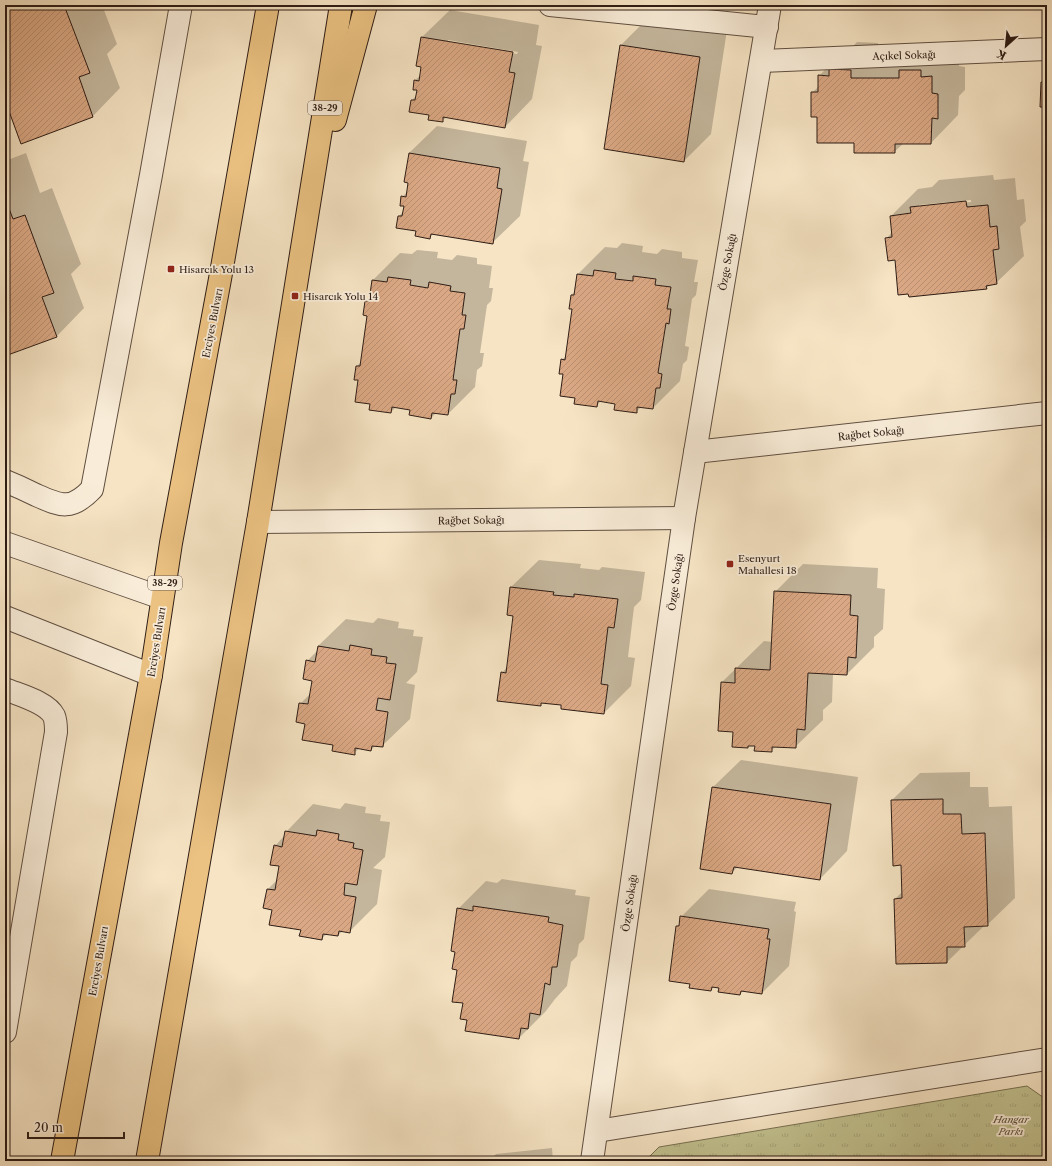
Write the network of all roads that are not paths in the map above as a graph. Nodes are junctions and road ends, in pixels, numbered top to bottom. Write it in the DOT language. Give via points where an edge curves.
graph roads {
  1 [pos="181,5"];
  2 [pos="268,5"];
  3 [pos="341,5"];
  4 [pos="366,5"];
  5 [pos="550,5"];
  6 [pos="770,5"];
  7 [pos="767,26"];
  8 [pos="1047,49"];
  9 [pos="761,61"];
  10 [pos="308,212"];
  11 [pos="1047,413"];
  12 [pos="695,452"];
  13 [pos="5,481"];
  14 [pos="684,518"];
  15 [pos="258,522"];
  16 [pos="5,543"];
  17 [pos="162,598"];
  18 [pos="5,617"];
  19 [pos="151,675"];
  20 [pos="5,689"];
  21 [pos="5,1032"];
  22 [pos="1047,1059"];
  23 [pos="597,1131"];
  24 [pos="62,1161"];
  25 [pos="147,1161"];
  26 [pos="592,1161"];
  1 -- 13 [label="street" via="92,489 78,501 57,504"];
  2 -- 17 [label="highway, Erciyes Bulvarı / 38-29"];
  3 -- 10 [label="highway, 38-29"];
  4 -- 10 [label="highway"];
  5 -- 7 [label="street"];
  6 -- 7 [label="street, Özge Sokağı"];
  7 -- 9 [label="street, Özge Sokağı"];
  8 -- 9 [label="street, Açıkel Sokağı"];
  9 -- 12 [label="street, Özge Sokağı"];
  10 -- 15 [label="highway, 38-29"];
  11 -- 12 [label="street, Rağbet Sokağı"];
  12 -- 14 [label="street, Özge Sokağı"];
  14 -- 15 [label="street, Rağbet Sokağı"];
  14 -- 23 [label="street, Özge Sokağı"];
  15 -- 25 [label="highway, 38-29"];
  16 -- 17 [label="street"];
  17 -- 19 [label="highway, Erciyes Bulvarı / 38-29"];
  18 -- 19 [label="street"];
  19 -- 24 [label="highway, Erciyes Bulvarı / 38-29"];
  20 -- 21 [label="street" via="40,703 48,709 54,716 56,732"];
  22 -- 23 [label="street"];
  23 -- 26 [label="street, Özge Sokağı"];
}
